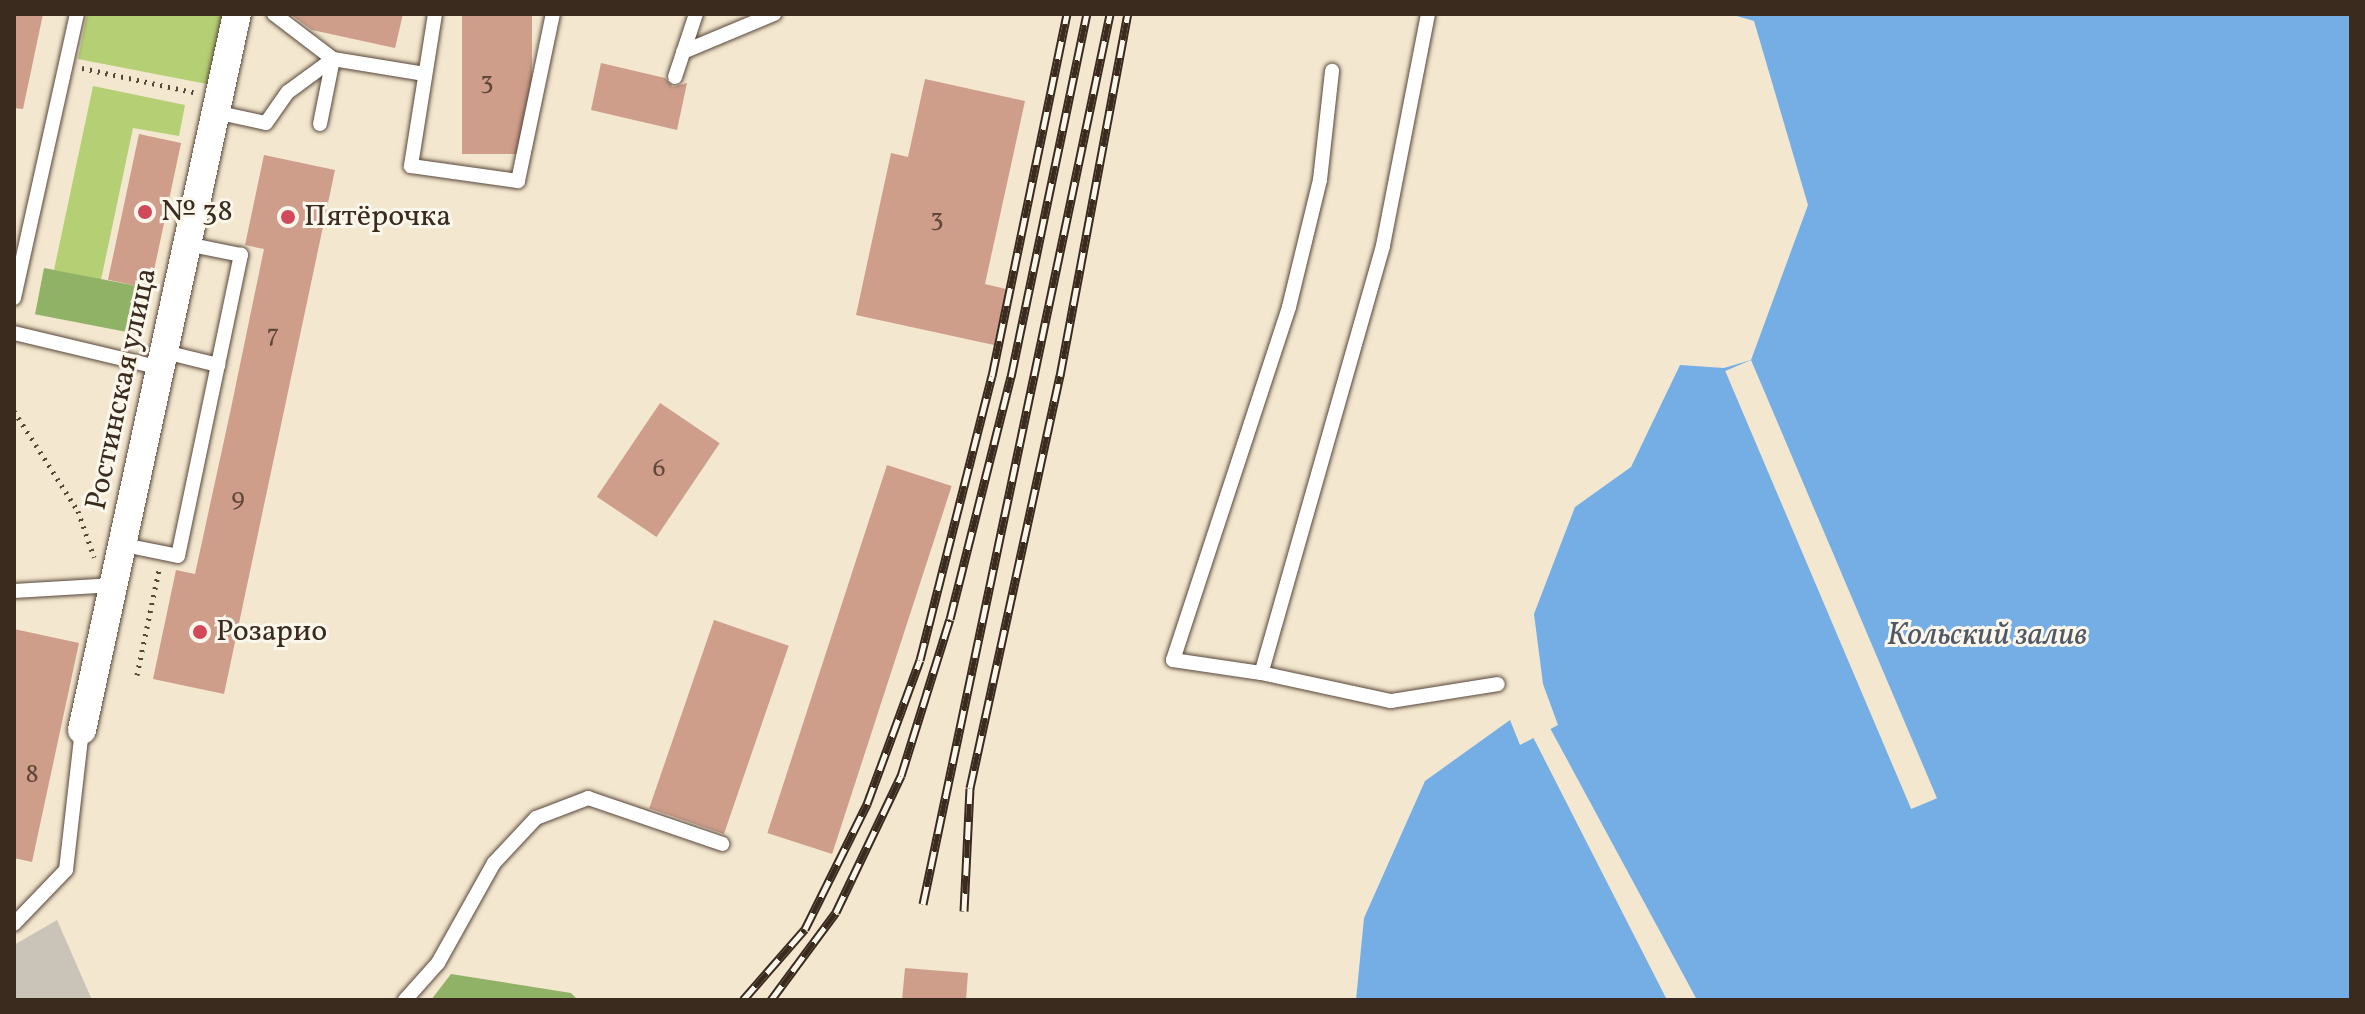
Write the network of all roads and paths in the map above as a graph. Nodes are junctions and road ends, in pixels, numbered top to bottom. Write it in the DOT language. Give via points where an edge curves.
graph roads {
  1 [pos="77,14"];
  2 [pos="237,14"];
  3 [pos="274,14"];
  4 [pos="435,14"];
  5 [pos="553,14"];
  6 [pos="696,14"];
  7 [pos="774,14"];
  8 [pos="1428,14"];
  9 [pos="683,52"];
  10 [pos="333,59"];
  11 [pos="66,65"];
  12 [pos="1332,71"];
  13 [pos="425,74"];
  14 [pos="675,77"];
  15 [pos="217,104"];
  16 [pos="320,124"];
  17 [pos="187,244"];
  18 [pos="14,298"];
  19 [pos="14,333"];
  20 [pos="163,360"];
  21 [pos="218,365"];
  22 [pos="14,411"];
  23 [pos="124,545"];
  24 [pos="113,585"];
  25 [pos="14,591"];
  26 [pos="1261,673"];
  27 [pos="1498,684"];
  28 [pos="82,730"];
  29 [pos="722,844"];
  30 [pos="14,924"];
  31 [pos="405,1000"];
  1 -- 11 [label="lane"];
  2 -- 15 [label="street, Ростинская улица"];
  3 -- 10 [label="lane"];
  4 -- 13 [label="lane"];
  5 -- 13 [label="lane" via="518,181 411,166"];
  6 -- 9 [label="lane"];
  7 -- 9 [label="lane"];
  8 -- 26 [label="lane" via="1383,246"];
  9 -- 14 [label="lane"];
  10 -- 13 [label="lane"];
  10 -- 15 [label="lane" via="288,92 266,123"];
  10 -- 16 [label="lane"];
  11 -- 15 [label="path"];
  11 -- 18 [label="lane"];
  12 -- 26 [label="lane" via="1320,180 1289,307 1173,660"];
  15 -- 17 [label="street, Ростинская улица"];
  17 -- 20 [label="street, Ростинская улица"];
  17 -- 21 [label="lane" via="241,255"];
  19 -- 20 [label="lane"];
  20 -- 21 [label="lane"];
  20 -- 23 [label="street, Ростинская улица"];
  21 -- 23 [label="lane" via="178,556"];
  22 -- 24 [label="path" via="78,511 88,547"];
  23 -- 24 [label="street, Ростинская улица"];
  24 -- 25 [label="lane"];
  24 -- 28 [label="street, Ростинская улица"];
  26 -- 27 [label="lane" via="1391,701"];
  28 -- 30 [label="lane" via="66,870"];
  29 -- 31 [label="lane" via="588,798 536,818 494,863 438,963"];
}
